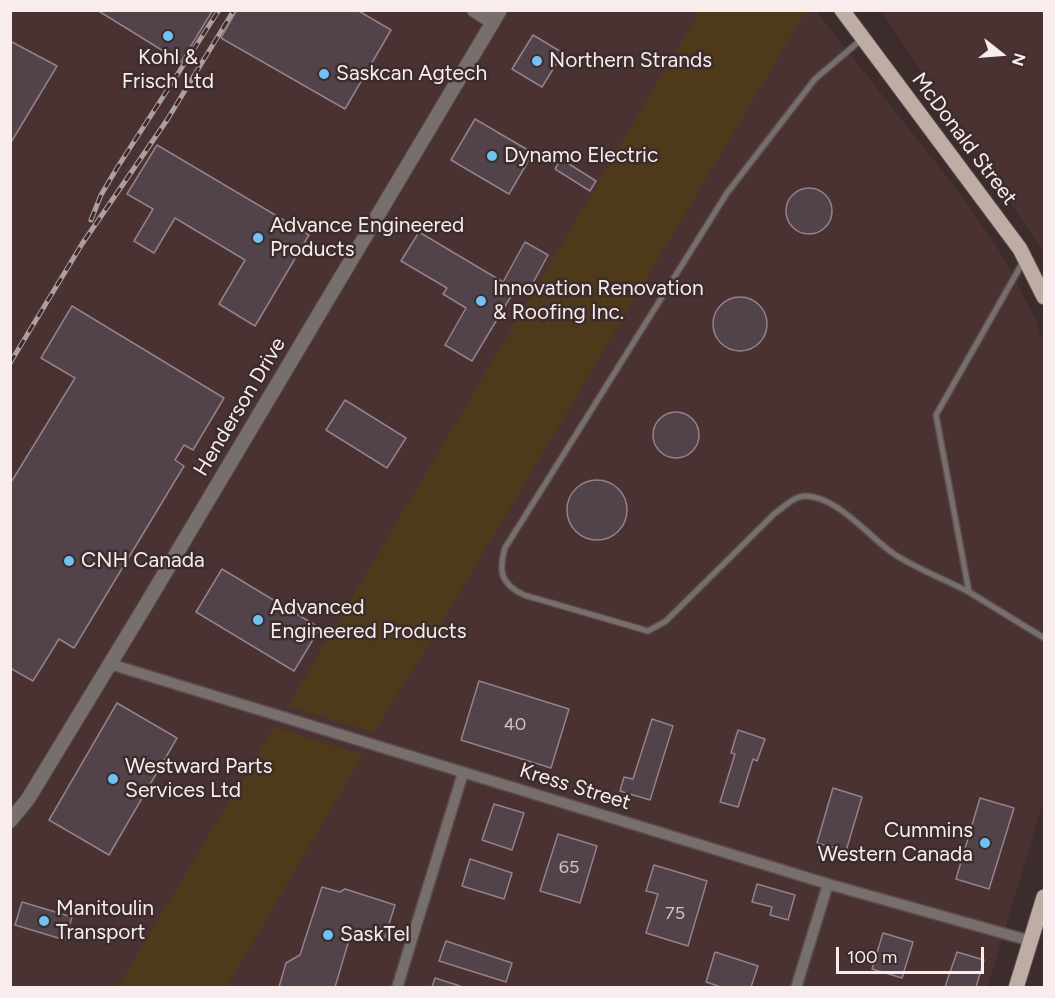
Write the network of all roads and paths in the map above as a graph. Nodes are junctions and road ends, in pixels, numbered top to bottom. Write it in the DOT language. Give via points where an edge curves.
graph roads {
  1 [pos="474,10"];
  2 [pos="842,10"];
  3 [pos="497,16"];
  4 [pos="863,38"];
  5 [pos="1025,258"];
  6 [pos="1044,297"];
  7 [pos="969,592"];
  8 [pos="1044,638"];
  9 [pos="110,664"];
  10 [pos="463,773"];
  11 [pos="10,821"];
  12 [pos="828,884"];
  13 [pos="1044,897"];
  14 [pos="1031,941"];
  15 [pos="397,987"];
  16 [pos="796,987"];
  17 [pos="1016,987"];
  1 -- 3 [label="street"];
  2 -- 4 [label="main road, McDonald Street"];
  3 -- 9 [label="street, Henderson Drive"];
  4 -- 5 [label="main road, McDonald Street"];
  4 -- 7 [label="lane" via="815,79 727,193 505,548 502,572 511,589 524,595 648,632 666,621 774,514 804,496 839,509 895,554"];
  5 -- 6 [label="main road, McDonald Street"];
  5 -- 7 [label="lane" via="936,415"];
  7 -- 8 [label="lane"];
  9 -- 10 [label="street, Kress Street"];
  9 -- 11 [label="street, Henderson Drive" via="28,799"];
  10 -- 12 [label="street, Kress Street"];
  10 -- 15 [label="street"];
  12 -- 14 [label="street, Kress Street"];
  12 -- 16 [label="street"];
  13 -- 14 [label="main road"];
  14 -- 17 [label="main road"];
}
